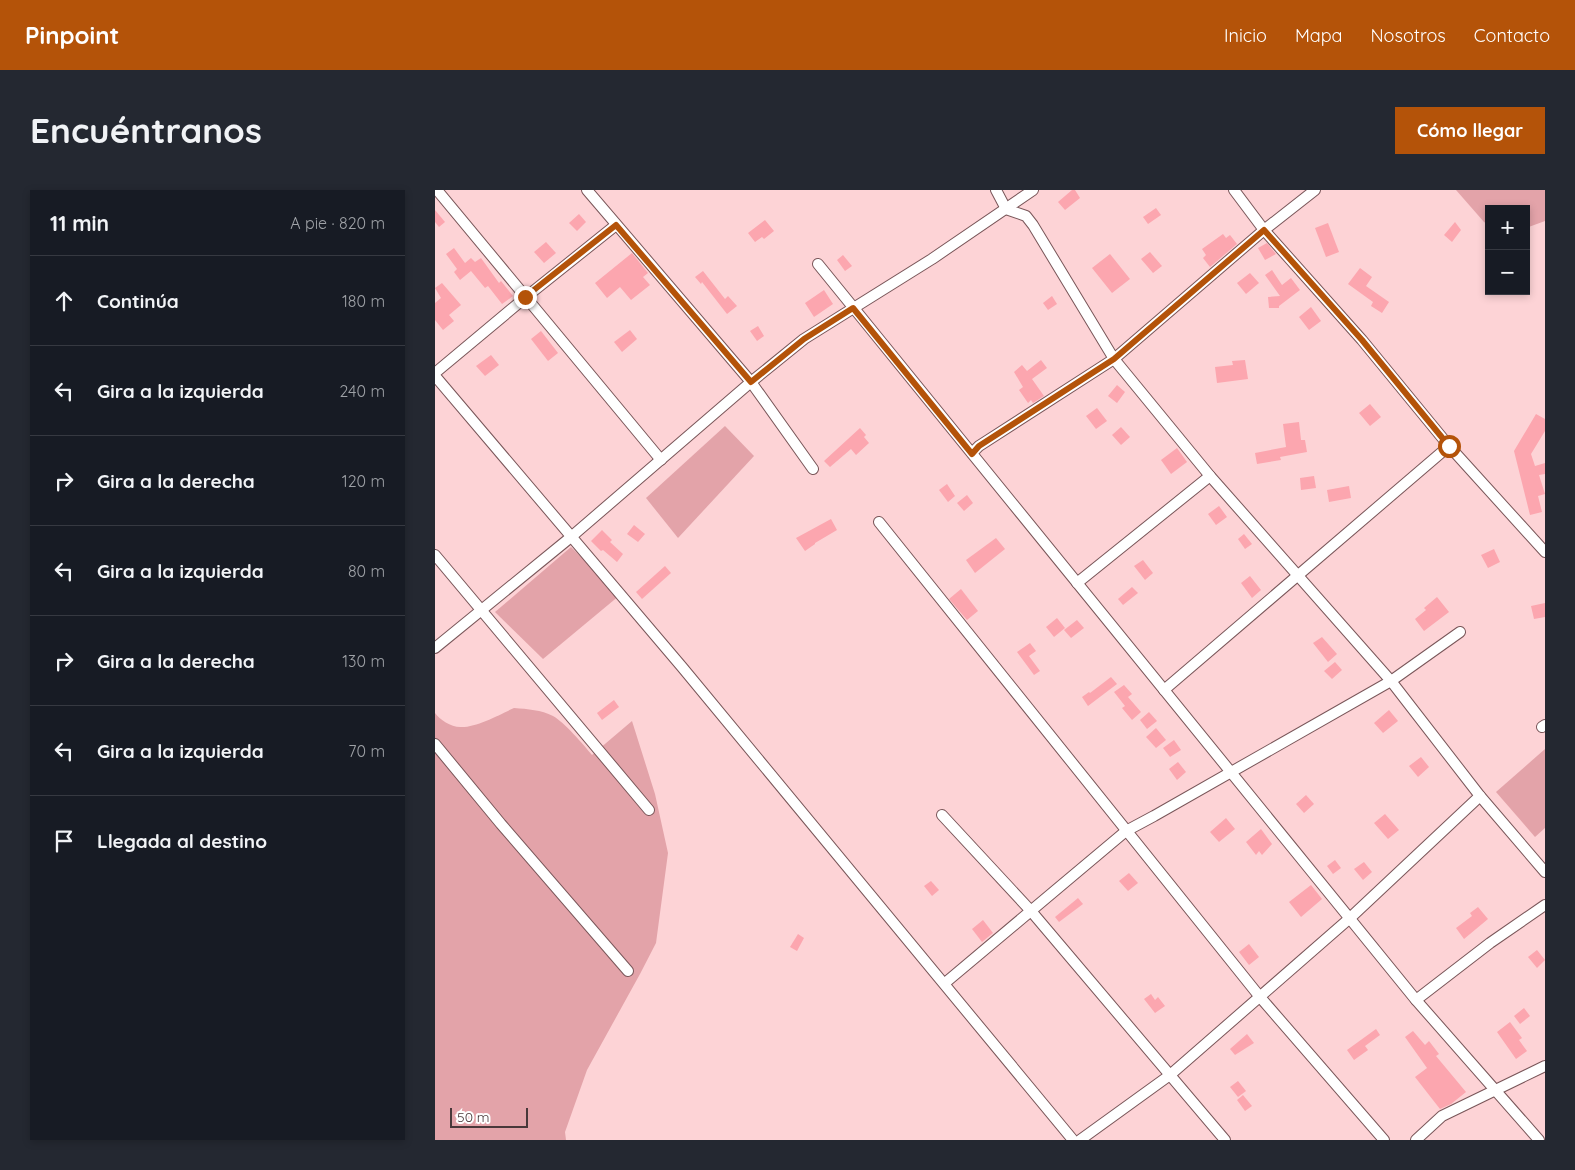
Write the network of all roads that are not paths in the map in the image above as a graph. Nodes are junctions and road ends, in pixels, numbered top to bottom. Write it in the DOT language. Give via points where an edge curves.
graph roads {
  1 [pos="437,190"];
  2 [pos="587,190"];
  3 [pos="996,190"];
  4 [pos="1033,190"];
  5 [pos="1234,190"];
  6 [pos="1315,190"];
  7 [pos="1006,209"];
  8 [pos="616,225"];
  9 [pos="1264,230"];
  10 [pos="818,264"];
  11 [pos="525,297"];
  12 [pos="853,308"];
  13 [pos="1114,359"];
  14 [pos="435,374"];
  15 [pos="751,382"];
  16 [pos="1449,446"];
  17 [pos="972,454"];
  18 [pos="661,460"];
  19 [pos="813,469"];
  20 [pos="1210,476"];
  21 [pos="879,522"];
  22 [pos="571,537"];
  23 [pos="1545,552"];
  24 [pos="435,555"];
  25 [pos="1298,576"];
  26 [pos="1077,583"];
  27 [pos="482,610"];
  28 [pos="1460,632"];
  29 [pos="435,648"];
  30 [pos="1391,681"];
  31 [pos="1164,690"];
  32 [pos="435,744"];
  33 [pos="1231,772"];
  34 [pos="1480,796"];
  35 [pos="649,810"];
  36 [pos="942,815"];
  37 [pos="1126,831"];
  38 [pos="1545,872"];
  39 [pos="1545,905"];
  40 [pos="1031,911"];
  41 [pos="1350,918"];
  42 [pos="628,971"];
  43 [pos="945,983"];
  44 [pos="1260,997"];
  45 [pos="1416,1000"];
  46 [pos="1545,1066"];
  47 [pos="1170,1075"];
  48 [pos="1495,1090"];
  49 [pos="1073,1140"];
  50 [pos="1080,1140"];
  51 [pos="1225,1140"];
  52 [pos="1384,1140"];
  53 [pos="1416,1140"];
  54 [pos="1539,1140"];
  1 -- 11 [label="street"];
  2 -- 8 [label="street"];
  3 -- 7 [label="street"];
  4 -- 7 [label="street"];
  5 -- 9 [label="street"];
  6 -- 9 [label="street"];
  7 -- 12 [label="street"];
  7 -- 13 [label="street" via="1026,216"];
  8 -- 11 [label="street"];
  8 -- 15 [label="street"];
  9 -- 13 [label="street"];
  9 -- 16 [label="street" via="1362,340"];
  10 -- 12 [label="street"];
  11 -- 14 [label="street"];
  11 -- 18 [label="street"];
  12 -- 15 [label="street" via="804,339"];
  12 -- 17 [label="street"];
  13 -- 17 [label="street" via="979,446"];
  13 -- 20 [label="street"];
  14 -- 22 [label="street"];
  15 -- 18 [label="street"];
  15 -- 19 [label="street"];
  16 -- 23 [label="street"];
  16 -- 25 [label="street"];
  17 -- 26 [label="street"];
  18 -- 22 [label="street"];
  20 -- 25 [label="street"];
  20 -- 26 [label="street"];
  21 -- 37 [label="street"];
  22 -- 27 [label="street"];
  22 -- 43 [label="street"];
  24 -- 27 [label="street"];
  25 -- 30 [label="street"];
  25 -- 31 [label="street"];
  26 -- 31 [label="street"];
  27 -- 29 [label="street"];
  27 -- 35 [label="street"];
  28 -- 30 [label="street"];
  30 -- 33 [label="street"];
  30 -- 34 [label="street"];
  31 -- 33 [label="street"];
  32 -- 42 [label="street"];
  33 -- 37 [label="street"];
  33 -- 41 [label="street"];
  34 -- 38 [label="street"];
  34 -- 41 [label="street"];
  36 -- 40 [label="street"];
  37 -- 40 [label="street"];
  37 -- 44 [label="street"];
  39 -- 45 [label="street"];
  40 -- 43 [label="street"];
  40 -- 47 [label="street"];
  41 -- 44 [label="street"];
  41 -- 45 [label="street"];
  43 -- 49 [label="street"];
  44 -- 47 [label="street"];
  44 -- 52 [label="street"];
  45 -- 48 [label="street"];
  46 -- 48 [label="street"];
  47 -- 50 [label="street"];
  47 -- 51 [label="street"];
  48 -- 53 [label="street" via="1442,1116"];
  48 -- 54 [label="street"];
}
